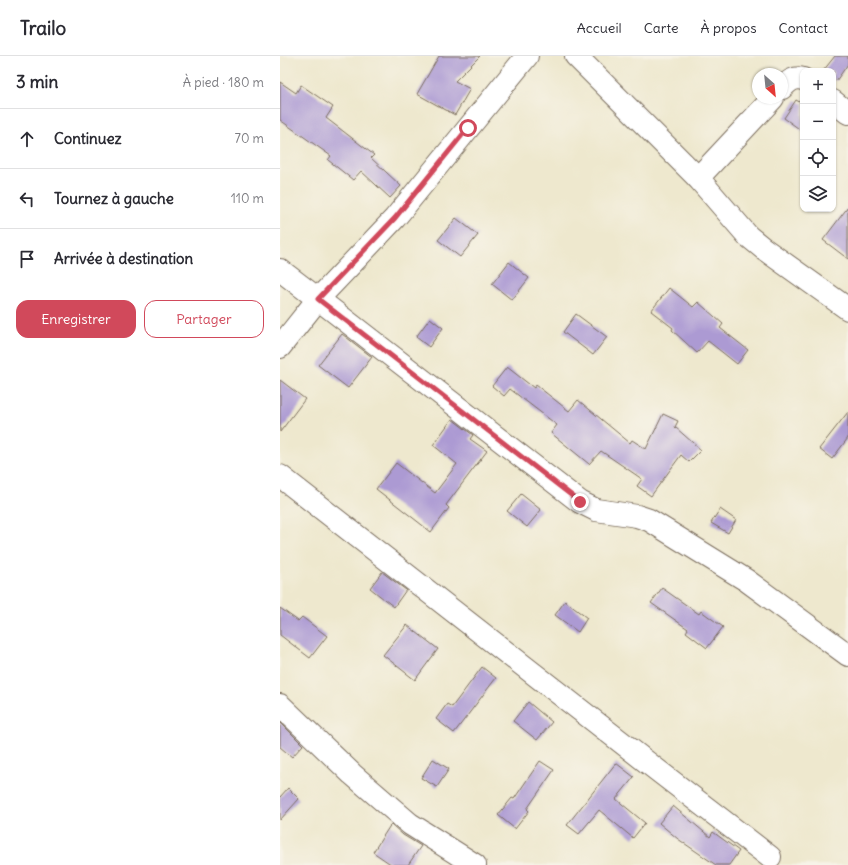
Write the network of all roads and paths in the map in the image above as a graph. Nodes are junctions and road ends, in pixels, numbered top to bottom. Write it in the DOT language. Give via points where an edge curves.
graph roads {
  1 [pos="527,56"];
  2 [pos="576,56"];
  3 [pos="800,78"];
  4 [pos="788,83"];
  5 [pos="767,104"];
  6 [pos="836,104"];
  7 [pos="848,113"];
  8 [pos="698,178"];
  9 [pos="280,270"];
  10 [pos="318,299"];
  11 [pos="848,309"];
  12 [pos="280,347"];
  13 [pos="280,476"];
  14 [pos="848,655"];
  15 [pos="280,705"];
  16 [pos="770,857"];
  17 [pos="475,865"];
  1 -- 10 [label="street" via="395,218"];
  2 -- 8 [label="street"];
  3 -- 4 [label="street"];
  5 -- 8 [label="street"];
  6 -- 7 [label="street"];
  8 -- 11 [label="street" via="748,236"];
  9 -- 10 [label="street"];
  10 -- 12 [label="street"];
  10 -- 14 [label="street" via="580,502 596,510 649,520 746,580"];
  13 -- 16 [label="street"];
  15 -- 17 [label="street" via="352,774 410,824"];
}
